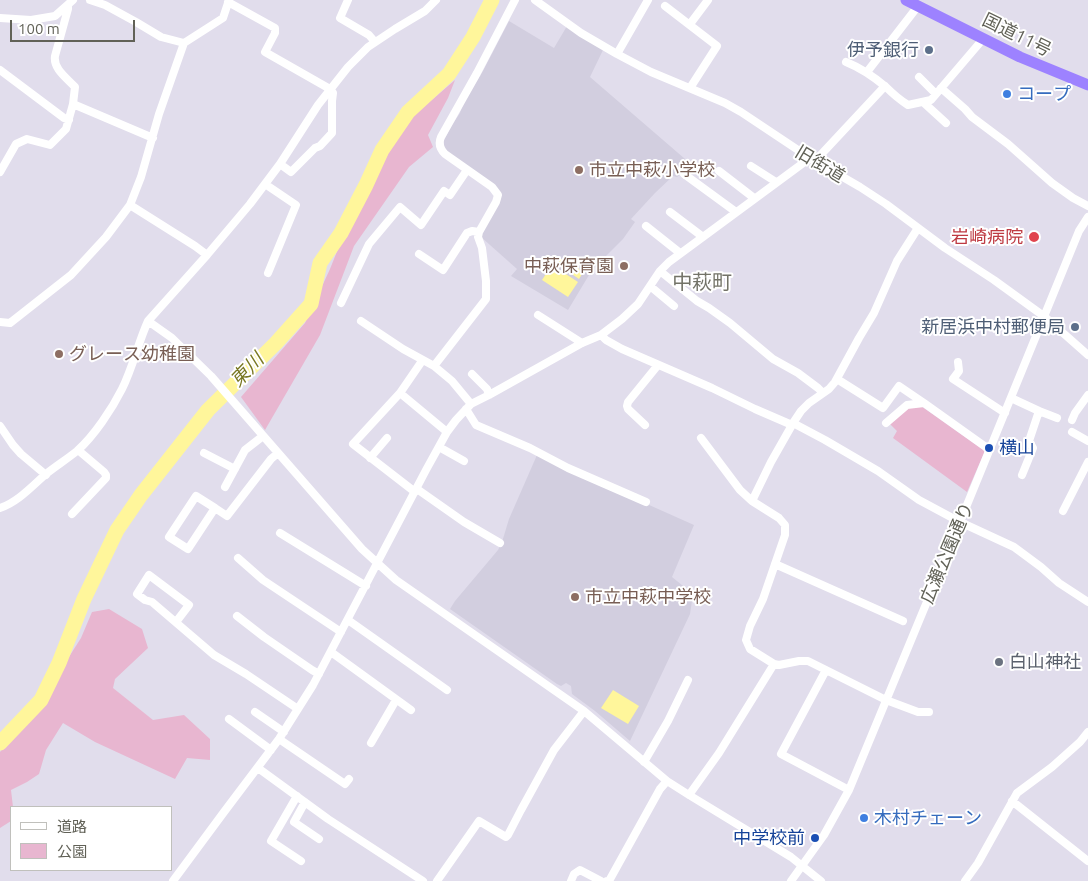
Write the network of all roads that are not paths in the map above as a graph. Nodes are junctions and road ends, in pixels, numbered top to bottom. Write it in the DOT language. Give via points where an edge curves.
graph roads {
  1 [pos="90,0"];
  2 [pos="348,0"];
  3 [pos="436,0"];
  4 [pos="515,0"];
  5 [pos="535,0"];
  6 [pos="648,0"];
  7 [pos="708,0"];
  8 [pos="906,0"];
  9 [pos="228,1"];
  10 [pos="70,3"];
  11 [pos="665,6"];
  12 [pos="918,6"];
  13 [pos="0,18"];
  14 [pos="690,24"];
  15 [pos="984,39"];
  16 [pos="375,42"];
  17 [pos="184,43"];
  18 [pos="617,54"];
  19 [pos="846,62"];
  20 [pos="0,70"];
  21 [pos="867,72"];
  22 [pos="919,77"];
  23 [pos="1088,85"];
  24 [pos="885,86"];
  25 [pos="690,88"];
  26 [pos="330,89"];
  27 [pos="938,91"];
  28 [pos="923,102"];
  29 [pos="73,104"];
  30 [pos="68,120"];
  31 [pos="946,123"];
  32 [pos="153,138"];
  33 [pos="812,160"];
  34 [pos="280,164"];
  35 [pos="751,166"];
  36 [pos="467,170"];
  37 [pos="719,171"];
  38 [pos="0,172"];
  39 [pos="684,174"];
  40 [pos="776,182"];
  41 [pos="265,184"];
  42 [pos="754,198"];
  43 [pos="130,205"];
  44 [pos="1088,206"];
  45 [pos="670,212"];
  46 [pos="736,212"];
  47 [pos="1088,217"];
  48 [pos="646,226"];
  49 [pos="918,228"];
  50 [pos="479,232"];
  51 [pos="703,237"];
  52 [pos="680,253"];
  53 [pos="419,254"];
  54 [pos="207,255"];
  55 [pos="660,272"];
  56 [pos="268,273"];
  57 [pos="650,286"];
  58 [pos="341,303"];
  59 [pos="674,306"];
  60 [pos="538,314"];
  61 [pos="1045,317"];
  62 [pos="148,321"];
  63 [pos="361,321"];
  64 [pos="0,322"];
  65 [pos="601,335"];
  66 [pos="582,343"];
  67 [pos="1088,355"];
  68 [pos="422,360"];
  69 [pos="958,362"];
  70 [pos="658,365"];
  71 [pos="434,366"];
  72 [pos="472,374"];
  73 [pos="837,379"];
  74 [pos="400,393"];
  75 [pos="823,393"];
  76 [pos="489,395"];
  77 [pos="1088,395"];
  78 [pos="1011,398"];
  79 [pos="924,403"];
  80 [pos="468,407"];
  81 [pos="1039,411"];
  82 [pos="1005,414"];
  83 [pos="1057,418"];
  84 [pos="1072,420"];
  85 [pos="886,423"];
  86 [pos="793,424"];
  87 [pos="645,425"];
  88 [pos="0,426"];
  89 [pos="447,432"];
  90 [pos="1072,432"];
  91 [pos="263,436"];
  92 [pos="387,438"];
  93 [pos="700,438"];
  94 [pos="1088,441"];
  95 [pos="439,447"];
  96 [pos="78,450"];
  97 [pos="990,450"];
  98 [pos="204,453"];
  99 [pos="278,453"];
  100 [pos="370,458"];
  101 [pos="464,461"];
  102 [pos="1088,462"];
  103 [pos="235,469"];
  104 [pos="46,475"];
  105 [pos="1022,475"];
  106 [pos="225,487"];
  107 [pos="416,490"];
  108 [pos="752,501"];
  109 [pos="646,502"];
  110 [pos="0,508"];
  111 [pos="215,508"];
  112 [pos="1063,511"];
  113 [pos="72,514"];
  114 [pos="960,522"];
  115 [pos="280,533"];
  116 [pos="500,543"];
  117 [pos="238,558"];
  118 [pos="377,564"];
  119 [pos="775,564"];
  120 [pos="366,586"];
  121 [pos="1088,602"];
  122 [pos="237,616"];
  123 [pos="348,620"];
  124 [pos="903,620"];
  125 [pos="176,622"];
  126 [pos="341,632"];
  127 [pos="330,652"];
  128 [pos="774,664"];
  129 [pos="826,670"];
  130 [pos="319,674"];
  131 [pos="688,680"];
  132 [pos="447,690"];
  133 [pos="396,700"];
  134 [pos="886,700"];
  135 [pos="298,709"];
  136 [pos="411,710"];
  137 [pos="584,711"];
  138 [pos="254,712"];
  139 [pos="929,712"];
  140 [pos="229,719"];
  141 [pos="284,732"];
  142 [pos="1088,732"];
  143 [pos="279,739"];
  144 [pos="371,742"];
  145 [pos="271,750"];
  146 [pos="644,762"];
  147 [pos="258,768"];
  148 [pos="349,779"];
  149 [pos="667,781"];
  150 [pos="849,790"];
  151 [pos="297,796"];
  152 [pos="689,796"];
  153 [pos="1012,800"];
  154 [pos="305,802"];
  155 [pos="319,839"];
  156 [pos="301,860"];
  157 [pos="1088,862"];
  158 [pos="802,866"];
  159 [pos="176,880"];
  160 [pos="423,881"];
  161 [pos="436,881"];
  162 [pos="570,881"];
  163 [pos="601,881"];
  164 [pos="607,881"];
  165 [pos="791,881"];
  166 [pos="821,881"];
  167 [pos="965,881"];
  1 -- 17 [label="street" via="113,9 162,37"];
  2 -- 16 [label="street" via="340,18"];
  3 -- 16 [label="street" via="425,11"];
  4 -- 36 [label="street" via="440,137 441,150"];
  5 -- 18 [label="street, 旧街道"];
  6 -- 18 [label="street"];
  7 -- 14 [label="street"];
  8 -- 12 [label="highway, 国道11号"];
  9 -- 17 [label="street" via="223,18"];
  9 -- 26 [label="street" via="275,28 265,52"];
  10 -- 13 [label="street" via="55,16 31,20"];
  10 -- 29 [label="street" via="54,62 76,87"];
  11 -- 14 [label="street"];
  12 -- 15 [label="highway, 国道11号"];
  12 -- 21 [label="street"];
  14 -- 25 [label="street" via="717,46"];
  15 -- 23 [label="highway, 国道11号"];
  15 -- 27 [label="street"];
  16 -- 26 [label="street"];
  17 -- 32 [label="street"];
  18 -- 25 [label="street, 旧街道"];
  19 -- 21 [label="street"];
  20 -- 30 [label="street"];
  21 -- 24 [label="street"];
  22 -- 27 [label="street"];
  24 -- 28 [label="street" via="908,105"];
  24 -- 33 [label="street"];
  25 -- 33 [label="street, 旧街道" via="741,112"];
  26 -- 34 [label="street"];
  26 -- 34 [label="street" via="333,92 332,133 291,172"];
  27 -- 28 [label="street" via="931,100"];
  27 -- 44 [label="street" via="966,109 1052,183"];
  28 -- 31 [label="street"];
  29 -- 30 [label="street"];
  29 -- 32 [label="street"];
  30 -- 38 [label="street" via="66,128 50,145 26,139 16,144"];
  32 -- 43 [label="street"];
  33 -- 40 [label="street"];
  33 -- 49 [label="street, 旧街道" via="886,204"];
  34 -- 41 [label="street"];
  35 -- 40 [label="street"];
  36 -- 50 [label="street" via="498,195"];
  36 -- 58 [label="street" via="450,194 444,191 421,225 400,208 369,244"];
  37 -- 42 [label="street"];
  39 -- 46 [label="street"];
  40 -- 42 [label="street"];
  41 -- 54 [label="street"];
  41 -- 56 [label="street" via="296,205"];
  42 -- 46 [label="street"];
  43 -- 54 [label="street"];
  43 -- 64 [label="street" via="106,237 70,275 10,323"];
  45 -- 51 [label="street"];
  46 -- 51 [label="street"];
  47 -- 61 [label="street, 広瀬公園通り" via="1079,231"];
  48 -- 52 [label="street"];
  49 -- 61 [label="street, 旧街道"];
  49 -- 73 [label="street" via="897,261 879,303"];
  50 -- 53 [label="street" via="472,230 467,233 443,270"];
  50 -- 71 [label="street" via="486,300"];
  51 -- 52 [label="street"];
  52 -- 55 [label="street"];
  54 -- 62 [label="street"];
  55 -- 57 [label="street"];
  55 -- 75 [label="street" via="773,359"];
  57 -- 59 [label="street"];
  57 -- 65 [label="street" via="638,304"];
  60 -- 66 [label="street"];
  61 -- 67 [label="street, 旧街道"];
  61 -- 78 [label="street, 広瀬公園通り"];
  62 -- 91 [label="street" via="172,338 211,376"];
  62 -- 96 [label="street" via="122,390 99,426"];
  63 -- 68 [label="street"];
  65 -- 66 [label="street"];
  65 -- 70 [label="street" via="622,349"];
  66 -- 76 [label="street"];
  68 -- 71 [label="street"];
  68 -- 74 [label="street"];
  69 -- 82 [label="street" via="959,371 953,379"];
  70 -- 86 [label="street"];
  70 -- 87 [label="street" via="626,406"];
  71 -- 80 [label="street" via="452,381"];
  72 -- 76 [label="street"];
  73 -- 75 [label="street"];
  73 -- 79 [label="street" via="883,408 899,386"];
  74 -- 89 [label="street"];
  74 -- 100 [label="street" via="353,444"];
  75 -- 86 [label="street" via="809,403"];
  76 -- 80 [label="street"];
  77 -- 84 [label="street"];
  78 -- 81 [label="street"];
  78 -- 82 [label="street, 広瀬公園通り"];
  79 -- 85 [label="street" via="907,405"];
  79 -- 97 [label="street"];
  80 -- 89 [label="street"];
  80 -- 109 [label="street" via="476,425"];
  81 -- 83 [label="street"];
  81 -- 105 [label="street" via="1029,440 1033,448"];
  82 -- 97 [label="street, 広瀬公園通り"];
  86 -- 108 [label="street"];
  86 -- 114 [label="street"];
  88 -- 104 [label="street" via="13,445"];
  89 -- 95 [label="street"];
  90 -- 94 [label="street"];
  91 -- 99 [label="street"];
  91 -- 103 [label="street" via="245,450"];
  92 -- 100 [label="street"];
  93 -- 108 [label="street"];
  95 -- 101 [label="street"];
  95 -- 107 [label="street"];
  96 -- 104 [label="street"];
  96 -- 113 [label="street" via="104,472 106,478"];
  97 -- 114 [label="street, 広瀬公園通り"];
  98 -- 103 [label="street"];
  99 -- 111 [label="street" via="227,516"];
  99 -- 118 [label="street"];
  100 -- 107 [label="street"];
  102 -- 112 [label="street"];
  103 -- 106 [label="street"];
  104 -- 110 [label="street" via="20,498"];
  107 -- 116 [label="street"];
  107 -- 118 [label="street"];
  108 -- 119 [label="street" via="785,525 786,535"];
  111 -- 111 [label="street" via="196,496 169,537 188,548"];
  114 -- 121 [label="street" via="1014,547"];
  114 -- 134 [label="street, 広瀬公園通り"];
  115 -- 120 [label="street"];
  117 -- 126 [label="street" via="263,580"];
  118 -- 120 [label="street"];
  118 -- 137 [label="street"];
  119 -- 124 [label="street"];
  119 -- 128 [label="street" via="746,640 750,650"];
  120 -- 123 [label="street"];
  122 -- 130 [label="street"];
  123 -- 126 [label="street"];
  123 -- 132 [label="street"];
  125 -- 125 [label="street" via="188,605 149,575 137,594"];
  125 -- 135 [label="street" via="214,655"];
  126 -- 127 [label="street"];
  127 -- 130 [label="street"];
  127 -- 133 [label="street"];
  128 -- 129 [label="street" via="808,661"];
  128 -- 152 [label="street"];
  129 -- 134 [label="street"];
  129 -- 150 [label="street" via="781,754"];
  130 -- 135 [label="street"];
  131 -- 146 [label="street"];
  133 -- 136 [label="street"];
  133 -- 144 [label="street"];
  134 -- 139 [label="street" via="918,712"];
  134 -- 150 [label="street, 広瀬公園通り"];
  135 -- 141 [label="street"];
  137 -- 146 [label="street"];
  137 -- 161 [label="street" via="554,750 508,835 506,837 479,821"];
  138 -- 141 [label="street"];
  140 -- 145 [label="street"];
  141 -- 143 [label="street"];
  142 -- 153 [label="street"];
  143 -- 145 [label="street"];
  143 -- 148 [label="street" via="346,784"];
  145 -- 147 [label="street"];
  146 -- 149 [label="street"];
  147 -- 151 [label="street"];
  147 -- 159 [label="street"];
  149 -- 152 [label="street"];
  149 -- 164 [label="street"];
  150 -- 158 [label="street, 広瀬公園通り"];
  151 -- 154 [label="street"];
  151 -- 156 [label="street" via="271,841"];
  152 -- 158 [label="street"];
  153 -- 157 [label="street"];
  153 -- 167 [label="street"];
  154 -- 155 [label="street" via="294,822"];
  154 -- 160 [label="street"];
  158 -- 165 [label="street, 広瀬公園通り"];
  158 -- 166 [label="street"];
  162 -- 163 [label="street" via="580,870"];
}
